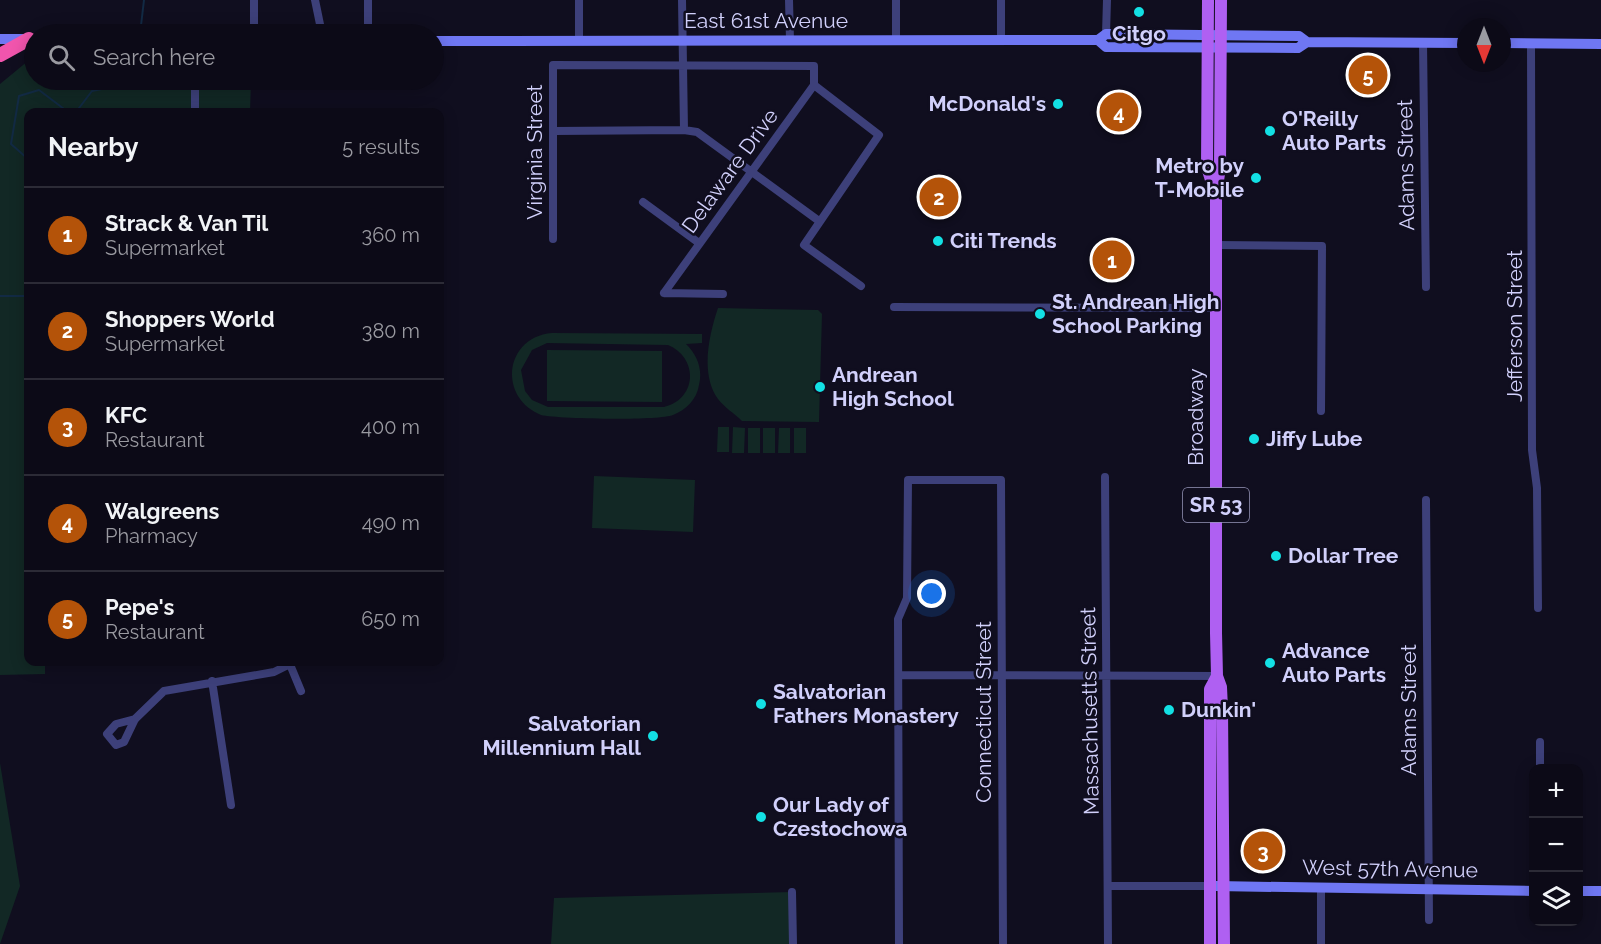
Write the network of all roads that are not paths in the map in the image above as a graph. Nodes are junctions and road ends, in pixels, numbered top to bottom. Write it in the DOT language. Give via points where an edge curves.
graph roads {
  1 [pos="254,0"];
  2 [pos="315,0"];
  3 [pos="368,0"];
  4 [pos="579,0"];
  5 [pos="682,0"];
  6 [pos="789,0"];
  7 [pos="896,0"];
  8 [pos="1001,0"];
  9 [pos="1107,0"];
  10 [pos="1208,0"];
  11 [pos="1221,0"];
  12 [pos="254,24"];
  13 [pos="320,24"];
  14 [pos="368,24"];
  15 [pos="1102,37"];
  16 [pos="0,39"];
  17 [pos="24,39"];
  18 [pos="1001,39"];
  19 [pos="789,40"];
  20 [pos="896,40"];
  21 [pos="444,41"];
  22 [pos="579,41"];
  23 [pos="682,41"];
  24 [pos="1208,41"];
  25 [pos="1221,41"];
  26 [pos="1423,42"];
  27 [pos="24,43"];
  28 [pos="1457,43"];
  29 [pos="1511,43"];
  30 [pos="1531,43"];
  31 [pos="1601,44"];
  32 [pos="0,55"];
  33 [pos="682,66"];
  34 [pos="814,85"];
  35 [pos="195,90"];
  36 [pos="195,108"];
  37 [pos="684,130"];
  38 [pos="554,131"];
  39 [pos="751,174"];
  40 [pos="1216,194"];
  41 [pos="643,202"];
  42 [pos="819,221"];
  43 [pos="553,239"];
  44 [pos="699,243"];
  45 [pos="1216,245"];
  46 [pos="861,286"];
  47 [pos="1426,287"];
  48 [pos="723,294"];
  49 [pos="894,306"];
  50 [pos="1216,308"];
  51 [pos="1321,411"];
  52 [pos="1105,477"];
  53 [pos="1426,500"];
  54 [pos="1538,608"];
  55 [pos="285,666"];
  56 [pos="291,666"];
  57 [pos="899,675"];
  58 [pos="1002,675"];
  59 [pos="1108,676"];
  60 [pos="1217,676"];
  61 [pos="212,681"];
  62 [pos="301,692"];
  63 [pos="135,719"];
  64 [pos="1540,742"];
  65 [pos="1540,764"];
  66 [pos="231,805"];
  67 [pos="1109,886"];
  68 [pos="1211,886"];
  69 [pos="1224,887"];
  70 [pos="1321,887"];
  71 [pos="1427,888"];
  72 [pos="1529,891"];
  73 [pos="1583,891"];
  74 [pos="1601,891"];
  75 [pos="792,892"];
  76 [pos="1429,920"];
  77 [pos="792,944"];
  78 [pos="899,944"];
  79 [pos="1003,944"];
  80 [pos="1108,944"];
  81 [pos="1210,944"];
  82 [pos="1224,944"];
  83 [pos="1321,944"];
  1 -- 12 [label="street"];
  2 -- 13 [label="street"];
  3 -- 14 [label="street"];
  4 -- 22 [label="street"];
  5 -- 23 [label="street"];
  6 -- 19 [label="street"];
  7 -- 20 [label="street"];
  8 -- 18 [label="street"];
  9 -- 15 [label="street"];
  10 -- 24 [label="main road, Broadway / SR 53"];
  11 -- 25 [label="main road, Broadway / SR 53"];
  15 -- 18 [label="main road, East 61st Avenue"];
  15 -- 24 [label="main road, East 61st Avenue"];
  16 -- 17 [label="main road"];
  18 -- 20 [label="main road, East 61st Avenue"];
  19 -- 20 [label="main road, East 61st Avenue"];
  19 -- 23 [label="main road, East 61st Avenue"];
  21 -- 22 [label="main road, East 61st Avenue"];
  22 -- 23 [label="main road, East 61st Avenue"];
  23 -- 33 [label="street"];
  24 -- 25 [label="main road, East 61st Avenue"];
  24 -- 40 [label="main road, Broadway / SR 53" via="1207,167"];
  25 -- 26 [label="main road, East 61st Avenue" via="1299,36 1307,42"];
  25 -- 40 [label="main road, Broadway / SR 53" via="1220,167"];
  26 -- 28 [label="main road, East 61st Avenue"];
  26 -- 47 [label="street, Adams Street"];
  27 -- 32 [label="highway"];
  29 -- 30 [label="main road"];
  30 -- 31 [label="main road"];
  30 -- 54 [label="street, Jefferson Street" via="1532,450 1537,488"];
  33 -- 34 [label="street" via="814,66"];
  33 -- 37 [label="street"];
  33 -- 38 [label="street, Virginia Street" via="553,65"];
  34 -- 39 [label="street, Delaware Drive"];
  34 -- 42 [label="street" via="879,135"];
  35 -- 36 [label="street"];
  37 -- 38 [label="street"];
  37 -- 39 [label="street" via="697,132"];
  38 -- 43 [label="street, Virginia Street"];
  39 -- 42 [label="street"];
  39 -- 44 [label="street, Delaware Drive"];
  40 -- 45 [label="main road, Broadway / SR 53"];
  41 -- 44 [label="street"];
  42 -- 46 [label="street" via="804,244"];
  44 -- 48 [label="street, Delaware Drive" via="664,293"];
  45 -- 50 [label="main road, Broadway / SR 53"];
  45 -- 51 [label="street" via="1322,246"];
  49 -- 50 [label="street"];
  50 -- 60 [label="main road, Broadway / SR 53"];
  52 -- 59 [label="street, Massachusetts Street"];
  53 -- 71 [label="street, Adams Street"];
  55 -- 61 [label="street" via="274,672"];
  56 -- 62 [label="street"];
  57 -- 58 [label="street"];
  57 -- 58 [label="street, Connecticut Street" via="898,619 907,598 908,480 1001,480"];
  57 -- 78 [label="street"];
  58 -- 59 [label="street"];
  58 -- 79 [label="street, Connecticut Street"];
  59 -- 60 [label="street"];
  59 -- 67 [label="street, Massachusetts Street"];
  60 -- 68 [label="main road, Broadway / SR 53" via="1210,689"];
  60 -- 69 [label="main road, Broadway / SR 53" via="1221,687"];
  61 -- 63 [label="street" via="164,691"];
  61 -- 66 [label="street"];
  64 -- 65 [label="street"];
  67 -- 68 [label="street"];
  67 -- 80 [label="street, Massachusetts Street"];
  68 -- 69 [label="main road, West 57th Avenue"];
  68 -- 81 [label="main road, Broadway / SR 53"];
  69 -- 70 [label="main road, West 57th Avenue"];
  69 -- 82 [label="main road, Broadway / SR 53"];
  70 -- 71 [label="main road, West 57th Avenue"];
  70 -- 83 [label="street"];
  71 -- 72 [label="main road, West 57th Avenue"];
  71 -- 76 [label="street, Adams Street"];
  73 -- 74 [label="main road"];
  75 -- 77 [label="street"];
}
